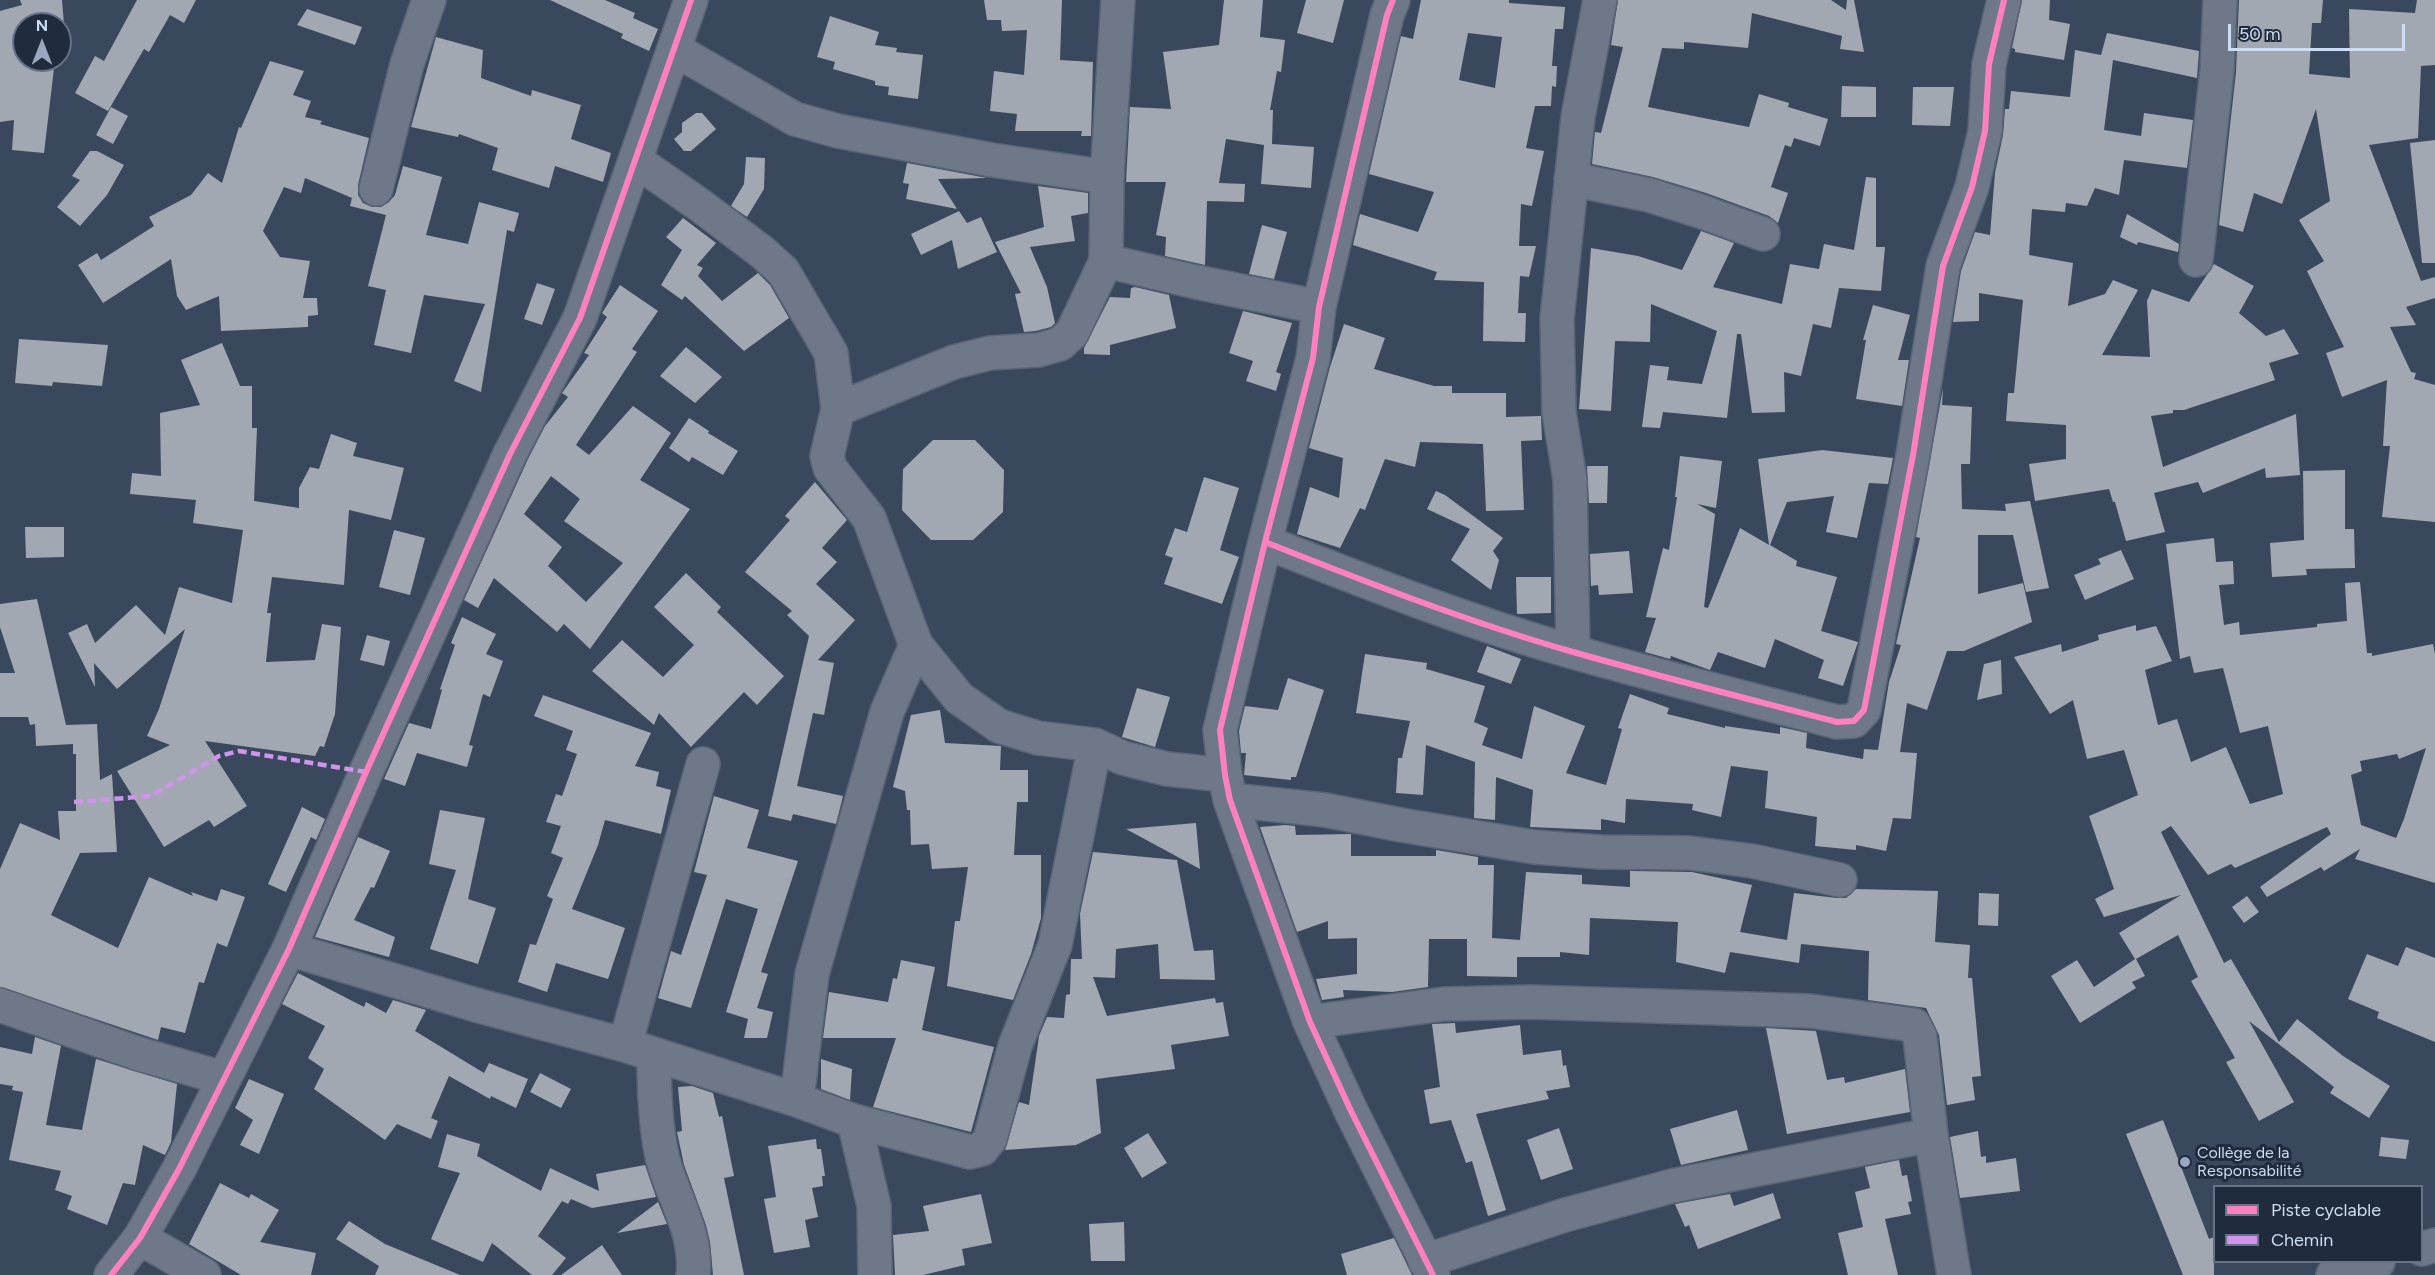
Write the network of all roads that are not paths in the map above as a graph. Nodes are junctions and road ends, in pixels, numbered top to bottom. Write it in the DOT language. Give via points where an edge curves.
graph roads {
  1 [pos="429,0"];
  2 [pos="691,0"];
  3 [pos="1118,0"];
  4 [pos="1393,0"];
  5 [pos="1600,0"];
  6 [pos="2004,0"];
  7 [pos="2220,0"];
  8 [pos="674,49"];
  9 [pos="635,160"];
  10 [pos="1107,177"];
  11 [pos="1571,179"];
  12 [pos="376,189"];
  13 [pos="1762,234"];
  14 [pos="2196,260"];
  15 [pos="1106,261"];
  16 [pos="1318,307"];
  17 [pos="838,410"];
  18 [pos="1264,542"];
  19 [pos="916,645"];
  20 [pos="1573,652"];
  21 [pos="1095,745"];
  22 [pos="704,764"];
  23 [pos="1227,788"];
  24 [pos="1840,880"];
  25 [pos="289,949"];
  26 [pos="0,1005"];
  27 [pos="1310,1022"];
  28 [pos="639,1050"];
  29 [pos="224,1078"];
  30 [pos="797,1100"];
  31 [pos="854,1121"];
  32 [pos="1931,1135"];
  33 [pos="140,1238"];
  34 [pos="2374,1263"];
  35 [pos="1429,1268"];
  36 [pos="111,1275"];
  37 [pos="204,1275"];
  38 [pos="693,1275"];
  39 [pos="875,1275"];
  40 [pos="1954,1275"];
  41 [pos="2332,1275"];
  1 -- 12 [label="street" via="407,64"];
  2 -- 8 [label="street"];
  3 -- 10 [label="street"];
  4 -- 16 [label="street"];
  5 -- 11 [label="street" via="1578,117"];
  6 -- 20 [label="street" via="1989,64 1985,131 1972,187 1943,266 1911,466 1864,710 1854,721 1837,722"];
  7 -- 14 [label="street" via="2217,70"];
  8 -- 9 [label="street"];
  8 -- 10 [label="street" via="795,119 970,156"];
  9 -- 17 [label="street" via="702,206 783,271 831,353"];
  9 -- 25 [label="street" via="580,318 510,453"];
  10 -- 15 [label="street"];
  11 -- 13 [label="street" via="1649,195"];
  11 -- 20 [label="street" via="1557,319 1559,412 1570,480"];
  15 -- 16 [label="street"];
  15 -- 17 [label="street" via="1072,333 1060,344 954,362"];
  16 -- 18 [label="street" via="1313,358"];
  17 -- 19 [label="street" via="827,456 830,468 869,518"];
  18 -- 20 [label="street" via="1359,580"];
  18 -- 23 [label="street" via="1220,730"];
  19 -- 21 [label="street" via="959,698 999,726 1038,738"];
  19 -- 30 [label="street" via="887,712 812,974"];
  21 -- 23 [label="street" via="1123,758"];
  21 -- 31 [label="street" via="1055,945 1015,1046 990,1139 982,1149 970,1152"];
  22 -- 28 [label="street"];
  23 -- 24 [label="street" via="1401,825 1534,847 1690,853 1752,861"];
  23 -- 27 [label="street"];
  25 -- 28 [label="street"];
  25 -- 29 [label="street"];
  26 -- 29 [label="street" via="139,1054"];
  27 -- 32 [label="street" via="1444,1004 1530,1002 1810,1011 1914,1025 1920,1037"];
  27 -- 35 [label="street"];
  28 -- 30 [label="street"];
  28 -- 38 [label="street" via="654,1090 662,1156 694,1246"];
  29 -- 33 [label="street"];
  30 -- 31 [label="street"];
  31 -- 39 [label="street" via="874,1206"];
  32 -- 35 [label="street" via="1672,1186 1565,1215"];
  32 -- 40 [label="street"];
  33 -- 36 [label="street"];
  33 -- 37 [label="street"];
  34 -- 41 [label="street"];
}
